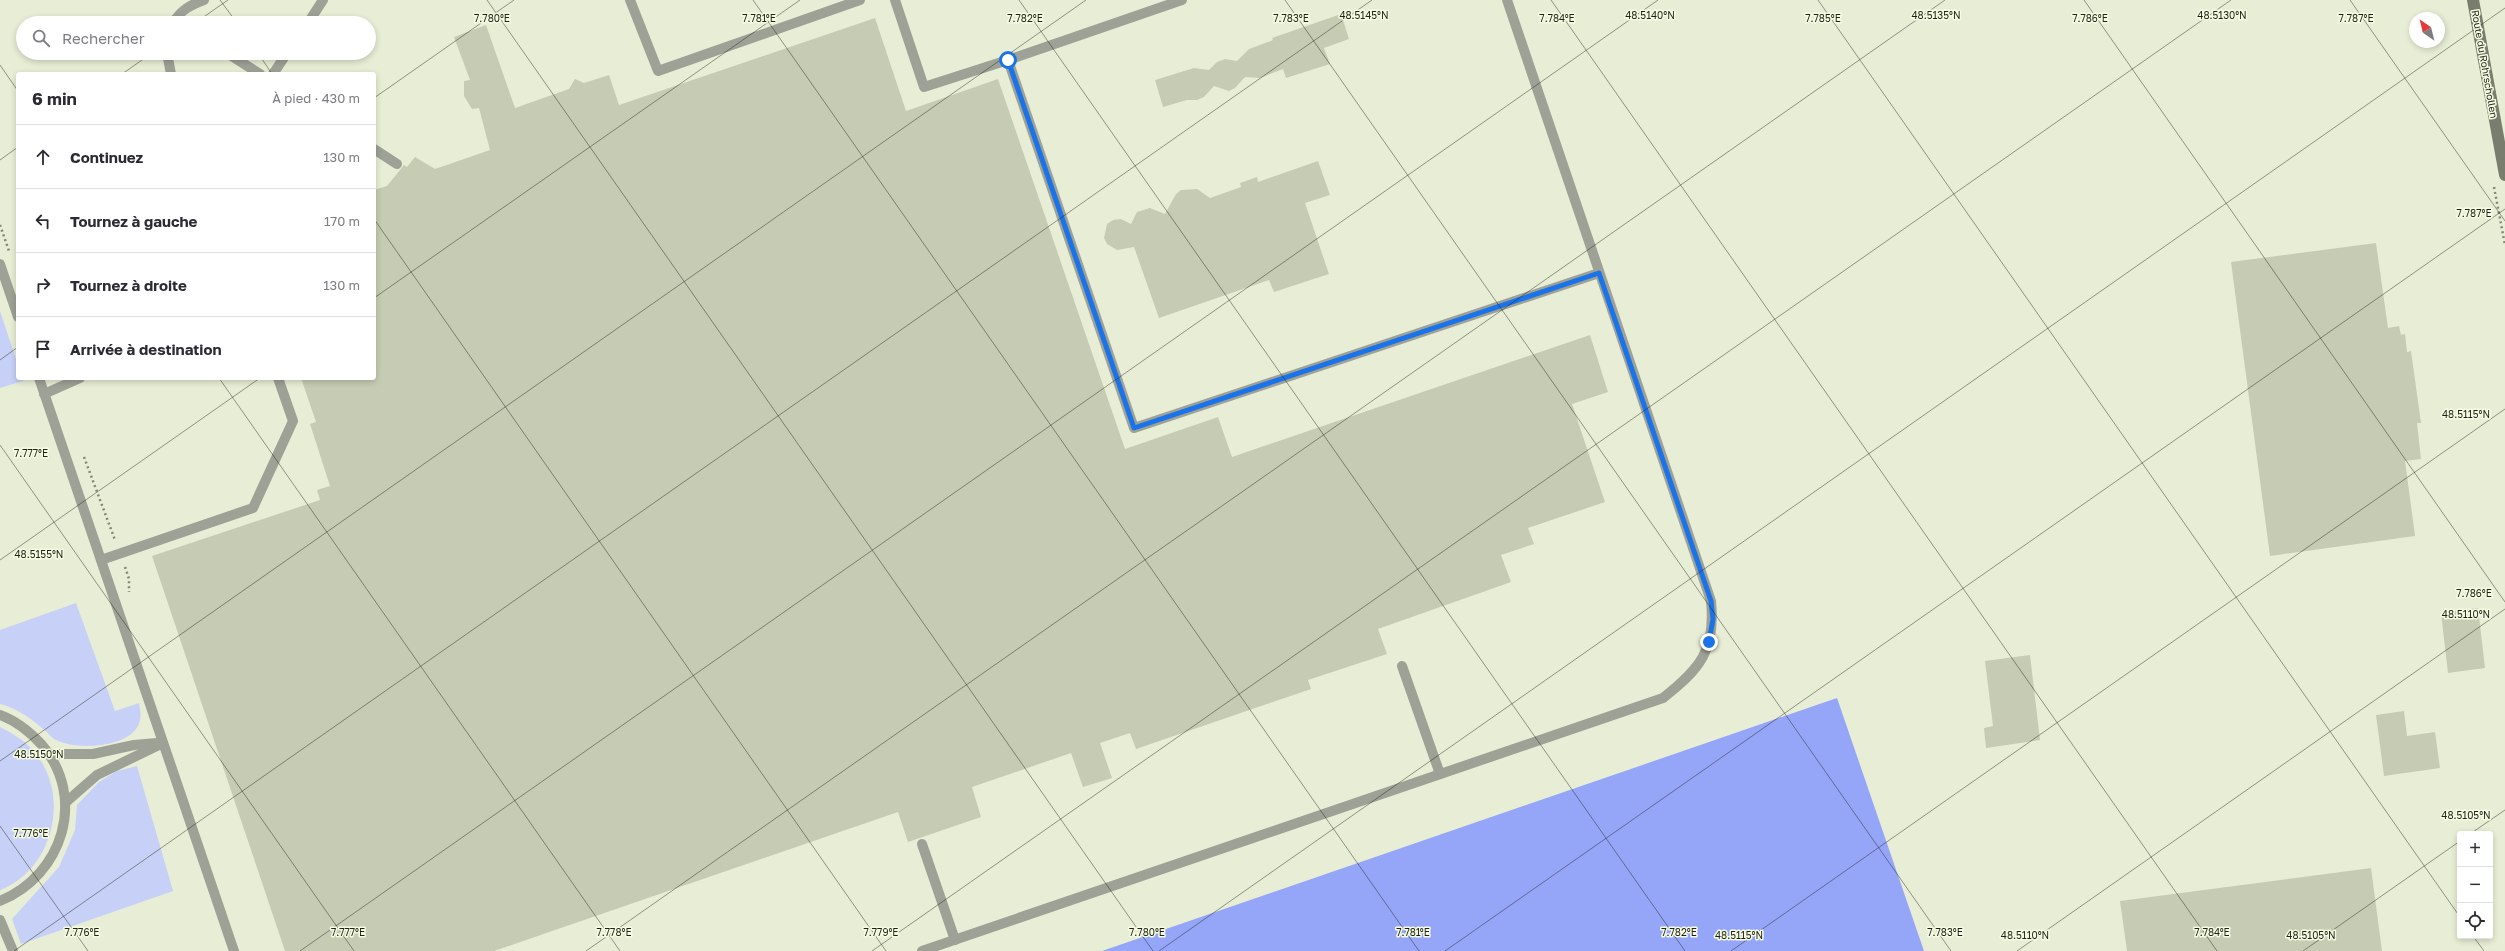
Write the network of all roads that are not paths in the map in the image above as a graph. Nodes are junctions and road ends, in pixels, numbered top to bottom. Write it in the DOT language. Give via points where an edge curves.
graph roads {
  1 [pos="204,0"];
  2 [pos="324,0"];
  3 [pos="630,0"];
  4 [pos="860,0"];
  5 [pos="895,0"];
  6 [pos="1182,0"];
  7 [pos="1507,0"];
  8 [pos="2473,0"];
  9 [pos="178,16"];
  10 [pos="313,16"];
  11 [pos="168,60"];
  12 [pos="238,60"];
  13 [pos="283,60"];
  14 [pos="1008,60"];
  15 [pos="171,72"];
  16 [pos="257,72"];
  17 [pos="274,72"];
  18 [pos="376,150"];
  19 [pos="397,164"];
  20 [pos="2505,175"];
  21 [pos="0,264"];
  22 [pos="1599,273"];
  23 [pos="16,310"];
  24 [pos="40,380"];
  25 [pos="76,380"];
  26 [pos="279,380"];
  27 [pos="44,394"];
  28 [pos="101,560"];
  29 [pos="1402,666"];
  30 [pos="0,715"];
  31 [pos="163,743"];
  32 [pos="50,754"];
  33 [pos="1440,774"];
  34 [pos="65,803"];
  35 [pos="922,844"];
  36 [pos="0,901"];
  37 [pos="0,920"];
  38 [pos="955,940"];
  39 [pos="13,951"];
  40 [pos="234,951"];
  41 [pos="922,951"];
  1 -- 9 [label="lane" via="193,4"];
  2 -- 10 [label="lane"];
  3 -- 4 [label="lane" via="658,71"];
  5 -- 14 [label="lane" via="924,87"];
  6 -- 14 [label="lane"];
  7 -- 22 [label="lane"];
  8 -- 20 [label="street, Route du Rohrschollen"];
  11 -- 15 [label="lane"];
  12 -- 16 [label="lane"];
  13 -- 17 [label="lane"];
  14 -- 22 [label="lane" via="1134,428"];
  18 -- 19 [label="lane"];
  21 -- 23 [label="lane"];
  22 -- 33 [label="lane" via="1711,601 1713,619 1709,642 1701,663 1684,682 1663,698"];
  24 -- 27 [label="lane"];
  25 -- 27 [label="lane"];
  26 -- 28 [label="lane" via="293,421 253,508"];
  27 -- 28 [label="lane"];
  28 -- 31 [label="lane"];
  29 -- 33 [label="lane"];
  30 -- 32 [label="lane" via="32,733"];
  31 -- 32 [label="lane" via="134,745 93,754"];
  31 -- 34 [label="lane" via="97,775"];
  31 -- 40 [label="lane"];
  32 -- 34 [label="lane" via="58,769"];
  33 -- 38 [label="lane"];
  34 -- 36 [label="lane" via="60,840 52,858 27,887"];
  35 -- 38 [label="lane"];
  37 -- 39 [label="lane"];
  38 -- 41 [label="lane"];
}
